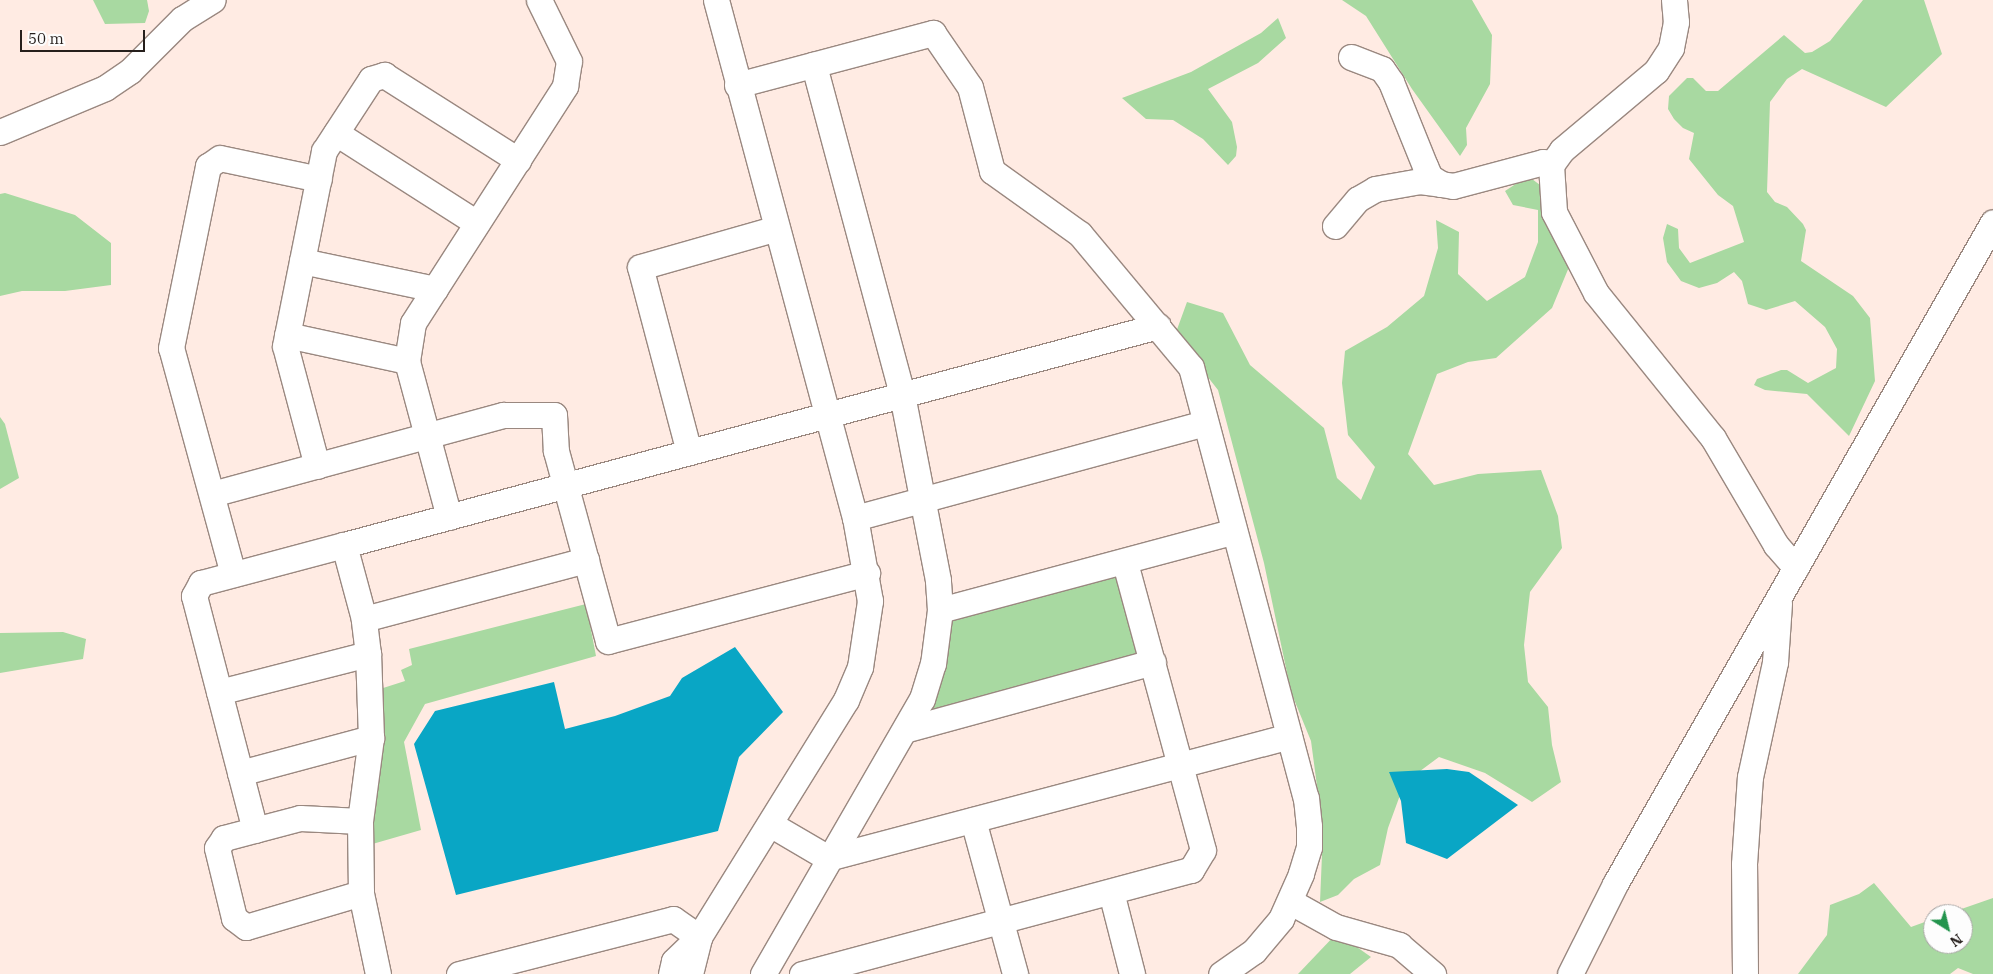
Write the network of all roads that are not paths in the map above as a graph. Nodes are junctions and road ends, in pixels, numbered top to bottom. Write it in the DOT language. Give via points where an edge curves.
graph roads {
  1 [pos="212,0"];
  2 [pos="539,0"];
  3 [pos="716,0"];
  4 [pos="1674,0"];
  5 [pos="1352,56"];
  6 [pos="814,65"];
  7 [pos="737,85"];
  8 [pos="0,132"];
  9 [pos="336,133"];
  10 [pos="518,160"];
  11 [pos="1551,165"];
  12 [pos="319,179"];
  13 [pos="1441,184"];
  14 [pos="1993,222"];
  15 [pos="477,223"];
  16 [pos="1335,226"];
  17 [pos="777,228"];
  18 [pos="302,261"];
  19 [pos="435,289"];
  20 [pos="1158,326"];
  21 [pos="287,335"];
  22 [pos="407,361"];
  23 [pos="902,394"];
  24 [pos="827,416"];
  25 [pos="1205,423"];
  26 [pos="428,437"];
  27 [pos="688,452"];
  28 [pos="317,466"];
  29 [pos="566,485"];
  30 [pos="212,494"];
  31 [pos="921,498"];
  32 [pos="448,516"];
  33 [pos="855,518"];
  34 [pos="1234,531"];
  35 [pos="344,545"];
  36 [pos="586,560"];
  37 [pos="1125,562"];
  38 [pos="1796,568"];
  39 [pos="867,573"];
  40 [pos="233,574"];
  41 [pos="1780,596"];
  42 [pos="940,610"];
  43 [pos="364,618"];
  44 [pos="368,654"];
  45 [pos="1153,662"];
  46 [pos="219,692"];
  47 [pos="908,729"];
  48 [pos="1289,736"];
  49 [pos="371,738"];
  50 [pos="1181,763"];
  51 [pos="240,773"];
  52 [pos="972,820"];
  53 [pos="360,822"];
  54 [pos="770,824"];
  55 [pos="255,830"];
  56 [pos="828,858"];
  57 [pos="1111,892"];
  58 [pos="361,893"];
  59 [pos="1291,902"];
  60 [pos="1000,921"];
  61 [pos="699,937"];
  62 [pos="378,974"];
  63 [pos="459,974"];
  64 [pos="671,974"];
  65 [pos="690,974"];
  66 [pos="763,974"];
  67 [pos="802,974"];
  68 [pos="1016,974"];
  69 [pos="1132,974"];
  70 [pos="1221,974"];
  71 [pos="1433,974"];
  72 [pos="1570,974"];
  73 [pos="1745,974"];
  1 -- 8 [label="street" via="182,19 130,71 105,88"];
  2 -- 10 [label="street" via="566,50 569,73"];
  3 -- 7 [label="street"];
  4 -- 11 [label="street" via="1676,22 1671,48 1656,71 1562,150"];
  5 -- 13 [label="street" via="1382,69 1391,82 1430,177"];
  6 -- 7 [label="street"];
  6 -- 20 [label="street" via="933,33 970,86 992,171 1080,234"];
  6 -- 23 [label="street"];
  7 -- 17 [label="street"];
  9 -- 10 [label="street" via="371,78 384,75"];
  9 -- 12 [label="street" via="324,151"];
  9 -- 15 [label="street"];
  10 -- 15 [label="street"];
  11 -- 13 [label="street" via="1543,162 1453,186"];
  11 -- 38 [label="street" via="1554,212 1596,293 1713,438 1776,545"];
  12 -- 18 [label="street"];
  12 -- 30 [label="street" via="220,158 208,166 171,348"];
  13 -- 16 [label="street" via="1420,181 1375,189 1358,199"];
  14 -- 38 [label="street"];
  15 -- 19 [label="street"];
  17 -- 24 [label="street"];
  17 -- 27 [label="street" via="640,267"];
  18 -- 19 [label="street"];
  18 -- 21 [label="street"];
  19 -- 22 [label="street" via="413,323"];
  20 -- 23 [label="street"];
  20 -- 25 [label="street" via="1191,367"];
  21 -- 22 [label="street"];
  21 -- 28 [label="street" via="285,346"];
  22 -- 26 [label="street"];
  23 -- 24 [label="street"];
  23 -- 31 [label="street"];
  24 -- 27 [label="street"];
  24 -- 33 [label="street"];
  25 -- 31 [label="street"];
  25 -- 34 [label="street"];
  26 -- 28 [label="street"];
  26 -- 29 [label="street" via="503,416 554,415 556,451"];
  26 -- 32 [label="street"];
  27 -- 29 [label="street"];
  28 -- 30 [label="street"];
  29 -- 32 [label="street"];
  29 -- 36 [label="street"];
  30 -- 40 [label="street"];
  31 -- 33 [label="street"];
  31 -- 42 [label="street" via="938,580"];
  32 -- 35 [label="street"];
  33 -- 39 [label="street"];
  34 -- 37 [label="street"];
  34 -- 48 [label="street"];
  35 -- 40 [label="street"];
  35 -- 43 [label="street"];
  36 -- 39 [label="street" via="608,641"];
  36 -- 43 [label="street"];
  37 -- 42 [label="street"];
  37 -- 45 [label="street"];
  38 -- 41 [label="street"];
  39 -- 54 [label="street" via="870,601 860,667 846,700"];
  40 -- 46 [label="street" via="201,583 194,596"];
  41 -- 72 [label="street" via="1615,884"];
  41 -- 73 [label="street" via="1775,662 1750,777 1744,864"];
  42 -- 47 [label="street" via="933,664"];
  43 -- 44 [label="street"];
  44 -- 46 [label="street"];
  44 -- 49 [label="street"];
  45 -- 47 [label="street"];
  45 -- 50 [label="street"];
  46 -- 51 [label="street"];
  47 -- 56 [label="street"];
  48 -- 50 [label="street"];
  48 -- 59 [label="street" via="1306,798 1309,826 1309,848"];
  49 -- 51 [label="street"];
  49 -- 53 [label="street"];
  50 -- 52 [label="street"];
  50 -- 57 [label="street" via="1203,850 1191,870"];
  51 -- 55 [label="street"];
  52 -- 56 [label="street"];
  52 -- 60 [label="street"];
  53 -- 55 [label="street" via="300,818"];
  53 -- 58 [label="street"];
  54 -- 56 [label="street"];
  54 -- 61 [label="street"];
  55 -- 58 [label="street" via="224,838 217,848 234,918 246,927"];
  56 -- 66 [label="street"];
  57 -- 60 [label="street"];
  57 -- 69 [label="street"];
  58 -- 62 [label="street"];
  59 -- 70 [label="street" via="1254,951"];
  59 -- 71 [label="street" via="1336,927 1399,945"];
  60 -- 67 [label="street"];
  60 -- 68 [label="street"];
  61 -- 63 [label="street" via="672,920"];
  61 -- 64 [label="street" via="674,961"];
  61 -- 65 [label="street"];
}
